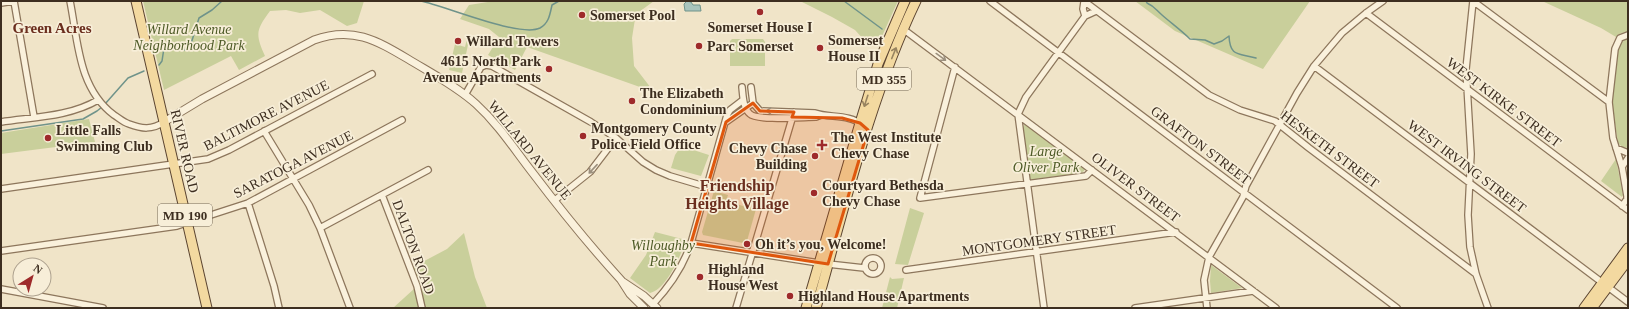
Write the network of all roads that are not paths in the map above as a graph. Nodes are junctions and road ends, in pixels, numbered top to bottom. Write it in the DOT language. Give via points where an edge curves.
graph roads {
  1 [pos="14,1"];
  2 [pos="70,1"];
  3 [pos="136,1"];
  4 [pos="905,1"];
  5 [pos="916,1"];
  6 [pos="990,1"];
  7 [pos="1084,1"];
  8 [pos="1383,1"];
  9 [pos="1473,1"];
  10 [pos="1,3"];
  11 [pos="1096,11"];
  12 [pos="1366,13"];
  13 [pos="1085,16"];
  14 [pos="903,29"];
  15 [pos="1628,35"];
  16 [pos="1059,53"];
  17 [pos="1314,66"];
  18 [pos="955,67"];
  19 [pos="372,74"];
  20 [pos="751,86"];
  21 [pos="742,87"];
  22 [pos="1467,89"];
  23 [pos="465,95"];
  24 [pos="743,100"];
  25 [pos="1609,102"];
  26 [pos="753,103"];
  27 [pos="101,104"];
  28 [pos="746,107"];
  29 [pos="1018,114"];
  30 [pos="793,115"];
  31 [pos="34,117"];
  32 [pos="402,120"];
  33 [pos="1,122"];
  34 [pos="164,122"];
  35 [pos="726,122"];
  36 [pos="860,123"];
  37 [pos="1280,125"];
  38 [pos="868,130"];
  39 [pos="264,131"];
  40 [pos="616,138"];
  41 [pos="1616,148"];
  42 [pos="1628,153"];
  43 [pos="1628,158"];
  44 [pos="174,165"];
  45 [pos="1622,167"];
  46 [pos="428,170"];
  47 [pos="1092,170"];
  48 [pos="293,179"];
  49 [pos="1470,183"];
  50 [pos="1027,184"];
  51 [pos="707,187"];
  52 [pos="1,189"];
  53 [pos="1244,192"];
  54 [pos="382,195"];
  55 [pos="555,200"];
  56 [pos="248,203"];
  57 [pos="1622,206"];
  58 [pos="1628,210"];
  59 [pos="187,223"];
  60 [pos="320,228"];
  61 [pos="1176,232"];
  62 [pos="691,243"];
  63 [pos="1628,248"];
  64 [pos="1,251"];
  65 [pos="752,252"];
  66 [pos="1037,253"];
  67 [pos="1209,257"];
  68 [pos="1628,260"];
  69 [pos="824,264"];
  70 [pos="864,268"];
  71 [pos="906,270"];
  72 [pos="1476,274"];
  73 [pos="621,280"];
  74 [pos="1605,285"];
  75 [pos="1,289"];
  76 [pos="1253,291"];
  77 [pos="1206,298"];
  78 [pos="1628,302"];
  79 [pos="653,307"];
  80 [pos="103,308"];
  81 [pos="206,308"];
  82 [pos="279,308"];
  83 [pos="350,308"];
  84 [pos="422,308"];
  85 [pos="644,308"];
  86 [pos="736,308"];
  87 [pos="806,308"];
  88 [pos="816,308"];
  89 [pos="1044,308"];
  90 [pos="1135,308"];
  91 [pos="1207,308"];
  92 [pos="1276,308"];
  93 [pos="1398,308"];
  94 [pos="1488,308"];
  95 [pos="1584,308"];
  96 [pos="1592,308"];
  1 -- 10 [label="street"];
  1 -- 31 [label="street"];
  2 -- 27 [label="street" via="83,71"];
  3 -- 34 [label="main road, RIVER ROAD / MD 190"];
  4 -- 36 [label="main road, MD 355, one-way" via="884,48"];
  5 -- 14 [label="main road, MD 355"];
  6 -- 16 [label="street, GRAFTON STREET"];
  7 -- 11 [label="street, HESKETH STREET"];
  7 -- 13 [label="street"];
  8 -- 12 [label="street"];
  9 -- 22 [label="street" via="1467,58"];
  9 -- 25 [label="street"];
  11 -- 13 [label="street"];
  11 -- 37 [label="street, HESKETH STREET" via="1209,96"];
  12 -- 17 [label="street" via="1342,33"];
  12 -- 22 [label="street, WEST KIRKE STREET"];
  13 -- 16 [label="street"];
  14 -- 18 [label="street, OLIVER STREET, one-way"];
  38 -- 14 [label="main road, MD 355, one-way" via="886,71"];
  15 -- 25 [label="street" via="1620,38 1615,48"];
  16 -- 29 [label="street" via="1026,97"];
  16 -- 53 [label="street, GRAFTON STREET"];
  17 -- 37 [label="street"];
  17 -- 49 [label="street, WEST IRVING STREET"];
  18 -- 29 [label="street, OLIVER STREET"];
  18 -- 50 [label="street" via="920,198"];
  19 -- 39 [label="street, BALTIMORE AVENUE"];
  20 -- 26 [label="street"];
  21 -- 24 [label="street"];
  22 -- 49 [label="street" via="1471,136"];
  22 -- 57 [label="street, WEST KIRKE STREET"];
  23 -- 34 [label="street, WILLARD AVENUE" via="375,40 357,35 336,34 305,44"];
  23 -- 40 [label="street" via="479,69 488,65"];
  23 -- 55 [label="street, WILLARD AVENUE" via="501,129"];
  24 -- 28 [label="street"];
  24 -- 35 [label="street" via="730,110"];
  25 -- 41 [label="street"];
  26 -- 28 [label="street"];
  30 -- 26 [label="street, one-way" via="760,111"];
  27 -- 31 [label="street"];
  27 -- 34 [label="street" via="127,124 151,128"];
  28 -- 30 [label="street" via="755,117"];
  28 -- 35 [label="street"];
  29 -- 47 [label="street, OLIVER STREET"];
  29 -- 50 [label="street"];
  30 -- 36 [label="street" via="815,113"];
  30 -- 65 [label="street"];
  31 -- 33 [label="street"];
  32 -- 48 [label="street, SARATOGA AVENUE"];
  34 -- 44 [label="main road, RIVER ROAD / MD 190"];
  35 -- 51 [label="street"];
  36 -- 38 [label="street"];
  36 -- 69 [label="main road, MD 355"];
  37 -- 53 [label="street"];
  37 -- 72 [label="street, HESKETH STREET"];
  38 -- 69 [label="main road, MD 355"];
  39 -- 44 [label="street, BALTIMORE AVENUE" via="216,156"];
  39 -- 48 [label="street"];
  40 -- 51 [label="street" via="656,170"];
  40 -- 55 [label="street, one-way" via="590,172"];
  41 -- 42 [label="street"];
  41 -- 45 [label="street"];
  43 -- 45 [label="street"];
  44 -- 52 [label="street, BALTIMORE AVENUE"];
  44 -- 59 [label="main road, RIVER ROAD / MD 190"];
  45 -- 57 [label="street" via="1627,198"];
  46 -- 54 [label="street"];
  47 -- 50 [label="street" via="1086,176"];
  47 -- 61 [label="street, OLIVER STREET"];
  48 -- 56 [label="street, SARATOGA AVENUE"];
  48 -- 60 [label="street"];
  49 -- 72 [label="street" via="1470,247"];
  49 -- 74 [label="street, WEST IRVING STREET"];
  50 -- 66 [label="street"];
  51 -- 62 [label="street"];
  53 -- 67 [label="street"];
  53 -- 93 [label="street, GRAFTON STREET"];
  54 -- 60 [label="street"];
  54 -- 84 [label="street, DALTON ROAD" via="417,286"];
  55 -- 73 [label="street, WILLARD AVENUE"];
  56 -- 59 [label="street, SARATOGA AVENUE"];
  56 -- 82 [label="street"];
  57 -- 58 [label="street, WEST KIRKE STREET"];
  59 -- 64 [label="street, SARATOGA AVENUE"];
  59 -- 81 [label="main road, RIVER ROAD / MD 190"];
  60 -- 83 [label="street"];
  61 -- 66 [label="street, MONTGOMERY STREET"];
  61 -- 67 [label="street, OLIVER STREET"];
  62 -- 65 [label="street"];
  62 -- 79 [label="street" via="676,276"];
  63 -- 74 [label="main road"];
  65 -- 69 [label="street"];
  65 -- 86 [label="street"];
  66 -- 71 [label="street, MONTGOMERY STREET"];
  66 -- 89 [label="street"];
  67 -- 76 [label="street, OLIVER STREET"];
  67 -- 77 [label="street" via="1204,276"];
  68 -- 74 [label="main road"];
  69 -- 70 [label="street"];
  69 -- 87 [label="main road, MD 355"];
  69 -- 88 [label="main road, MD 355"];
  72 -- 94 [label="street"];
  73 -- 79 [label="street, WILLARD AVENUE" via="644,296"];
  73 -- 85 [label="street, WILLARD AVENUE"];
  74 -- 78 [label="street, WEST IRVING STREET"];
  74 -- 95 [label="main road"];
  74 -- 96 [label="main road"];
  75 -- 80 [label="street"];
  76 -- 77 [label="street"];
  76 -- 92 [label="street, OLIVER STREET"];
  77 -- 90 [label="street"];
  77 -- 91 [label="street"];
}
